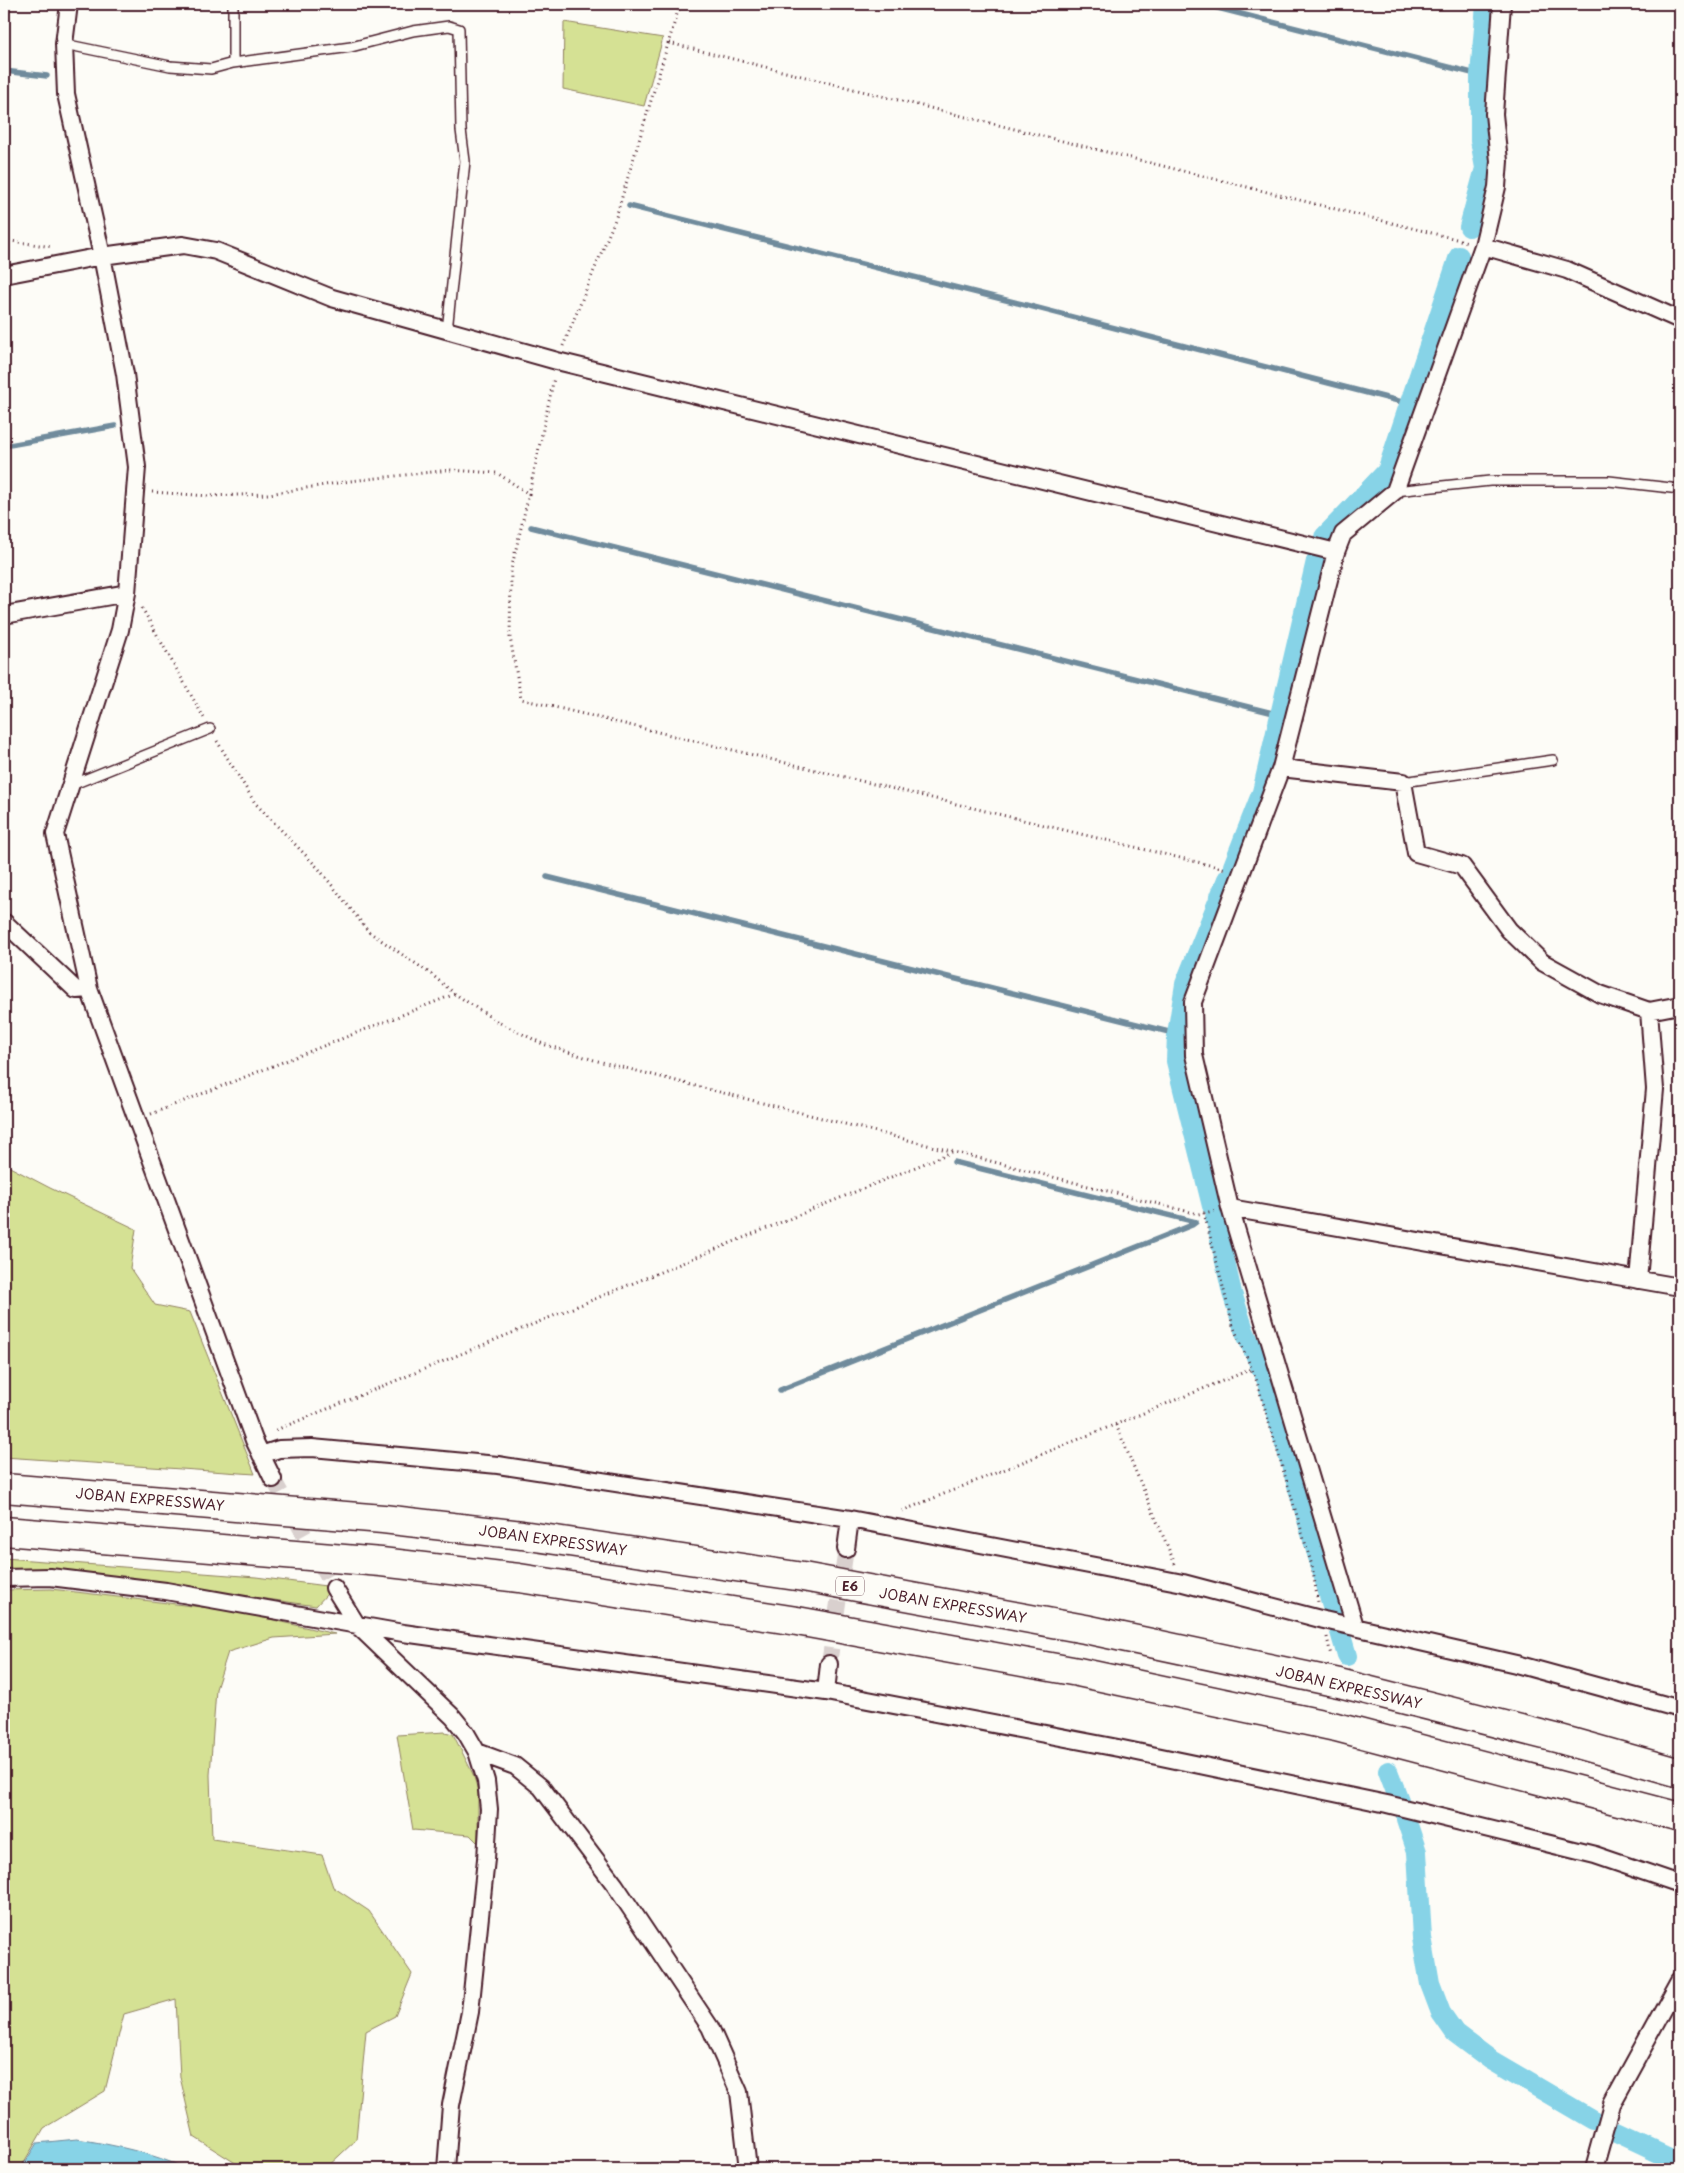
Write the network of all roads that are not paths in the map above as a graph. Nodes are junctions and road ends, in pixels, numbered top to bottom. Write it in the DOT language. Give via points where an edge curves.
graph roads {
  1 [pos="69,4"];
  2 [pos="233,4"];
  3 [pos="1502,4"];
  4 [pos="64,44"];
  5 [pos="233,63"];
  6 [pos="1483,246"];
  7 [pos="102,256"];
  8 [pos="4,275"];
  9 [pos="1680,320"];
  10 [pos="447,331"];
  11 [pos="1680,488"];
  12 [pos="1395,490"];
  13 [pos="1336,552"];
  14 [pos="127,593"];
  15 [pos="4,615"];
  16 [pos="210,729"];
  17 [pos="1553,760"];
  18 [pos="1281,768"];
  19 [pos="1403,782"];
  20 [pos="69,786"];
  21 [pos="4,922"];
  22 [pos="90,988"];
  23 [pos="1680,1005"];
  24 [pos="1649,1011"];
  25 [pos="1230,1208"];
  26 [pos="1638,1280"];
  27 [pos="1680,1287"];
  28 [pos="261,1455"];
  29 [pos="273,1479"];
  30 [pos="4,1488"];
  31 [pos="850,1519"];
  32 [pos="4,1531"];
  33 [pos="846,1549"];
  34 [pos="4,1578"];
  35 [pos="334,1588"];
  36 [pos="357,1625"];
  37 [pos="1355,1626"];
  38 [pos="829,1664"];
  39 [pos="826,1692"];
  40 [pos="1680,1709"];
  41 [pos="477,1752"];
  42 [pos="1680,1773"];
  43 [pos="1680,1817"];
  44 [pos="1680,1884"];
  45 [pos="1680,1980"];
  46 [pos="446,2169"];
  47 [pos="748,2169"];
  48 [pos="1594,2169"];
  1 -- 4 [label="street"];
  2 -- 5 [label="lane"];
  3 -- 6 [label="street" via="1494,114 1497,187"];
  4 -- 5 [label="lane" via="170,66 211,69"];
  4 -- 7 [label="street" via="66,94"];
  5 -- 10 [label="lane" via="351,46 413,31 449,26 459,30 461,130 465,161"];
  6 -- 9 [label="street" via="1567,270"];
  6 -- 12 [label="street"];
  7 -- 8 [label="street"];
  7 -- 10 [label="street" via="183,245 216,251 332,298"];
  7 -- 14 [label="street" via="128,392 137,467"];
  10 -- 13 [label="street" via="557,361"];
  11 -- 12 [label="lane" via="1609,481 1490,481"];
  12 -- 13 [label="street" via="1343,534"];
  13 -- 18 [label="street"];
  14 -- 15 [label="street"];
  14 -- 20 [label="street" via="120,630"];
  16 -- 20 [label="lane"];
  17 -- 19 [label="lane"];
  18 -- 19 [label="street"];
  18 -- 25 [label="street" via="1193,1002 1194,1055"];
  19 -- 24 [label="street" via="1416,853 1462,866 1509,930 1542,962 1600,994"];
  20 -- 22 [label="street" via="55,834"];
  21 -- 22 [label="street" via="76,990"];
  22 -- 28 [label="street"];
  23 -- 24 [label="street"];
  24 -- 26 [label="street" via="1655,1089"];
  25 -- 26 [label="street"];
  25 -- 37 [label="street"];
  26 -- 27 [label="street"];
  28 -- 29 [label="street"];
  28 -- 31 [label="street" via="279,1449 312,1448 498,1465"];
  30 -- 42 [label="highway, JOBAN EXPRESSWAY / E6" via="383,1519 522,1535 803,1577 1085,1629 1339,1683"];
  31 -- 33 [label="street"];
  31 -- 37 [label="street" via="1183,1583"];
  32 -- 43 [label="highway" via="381,1562 518,1578 797,1621 1078,1672 1336,1727"];
  34 -- 36 [label="street" via="50,1577 166,1591"];
  35 -- 36 [label="street"];
  36 -- 39 [label="street"];
  36 -- 41 [label="street" via="453,1717"];
  37 -- 40 [label="street" via="1516,1664"];
  38 -- 39 [label="street"];
  39 -- 44 [label="street" via="1387,1804 1594,1855"];
  41 -- 46 [label="street" via="486,1781 489,1809 486,1859 470,2012 450,2105"];
  41 -- 47 [label="street" via="515,1766 541,1787 615,1885 710,2027 739,2092"];
  45 -- 48 [label="street" via="1612,2104"];
}
